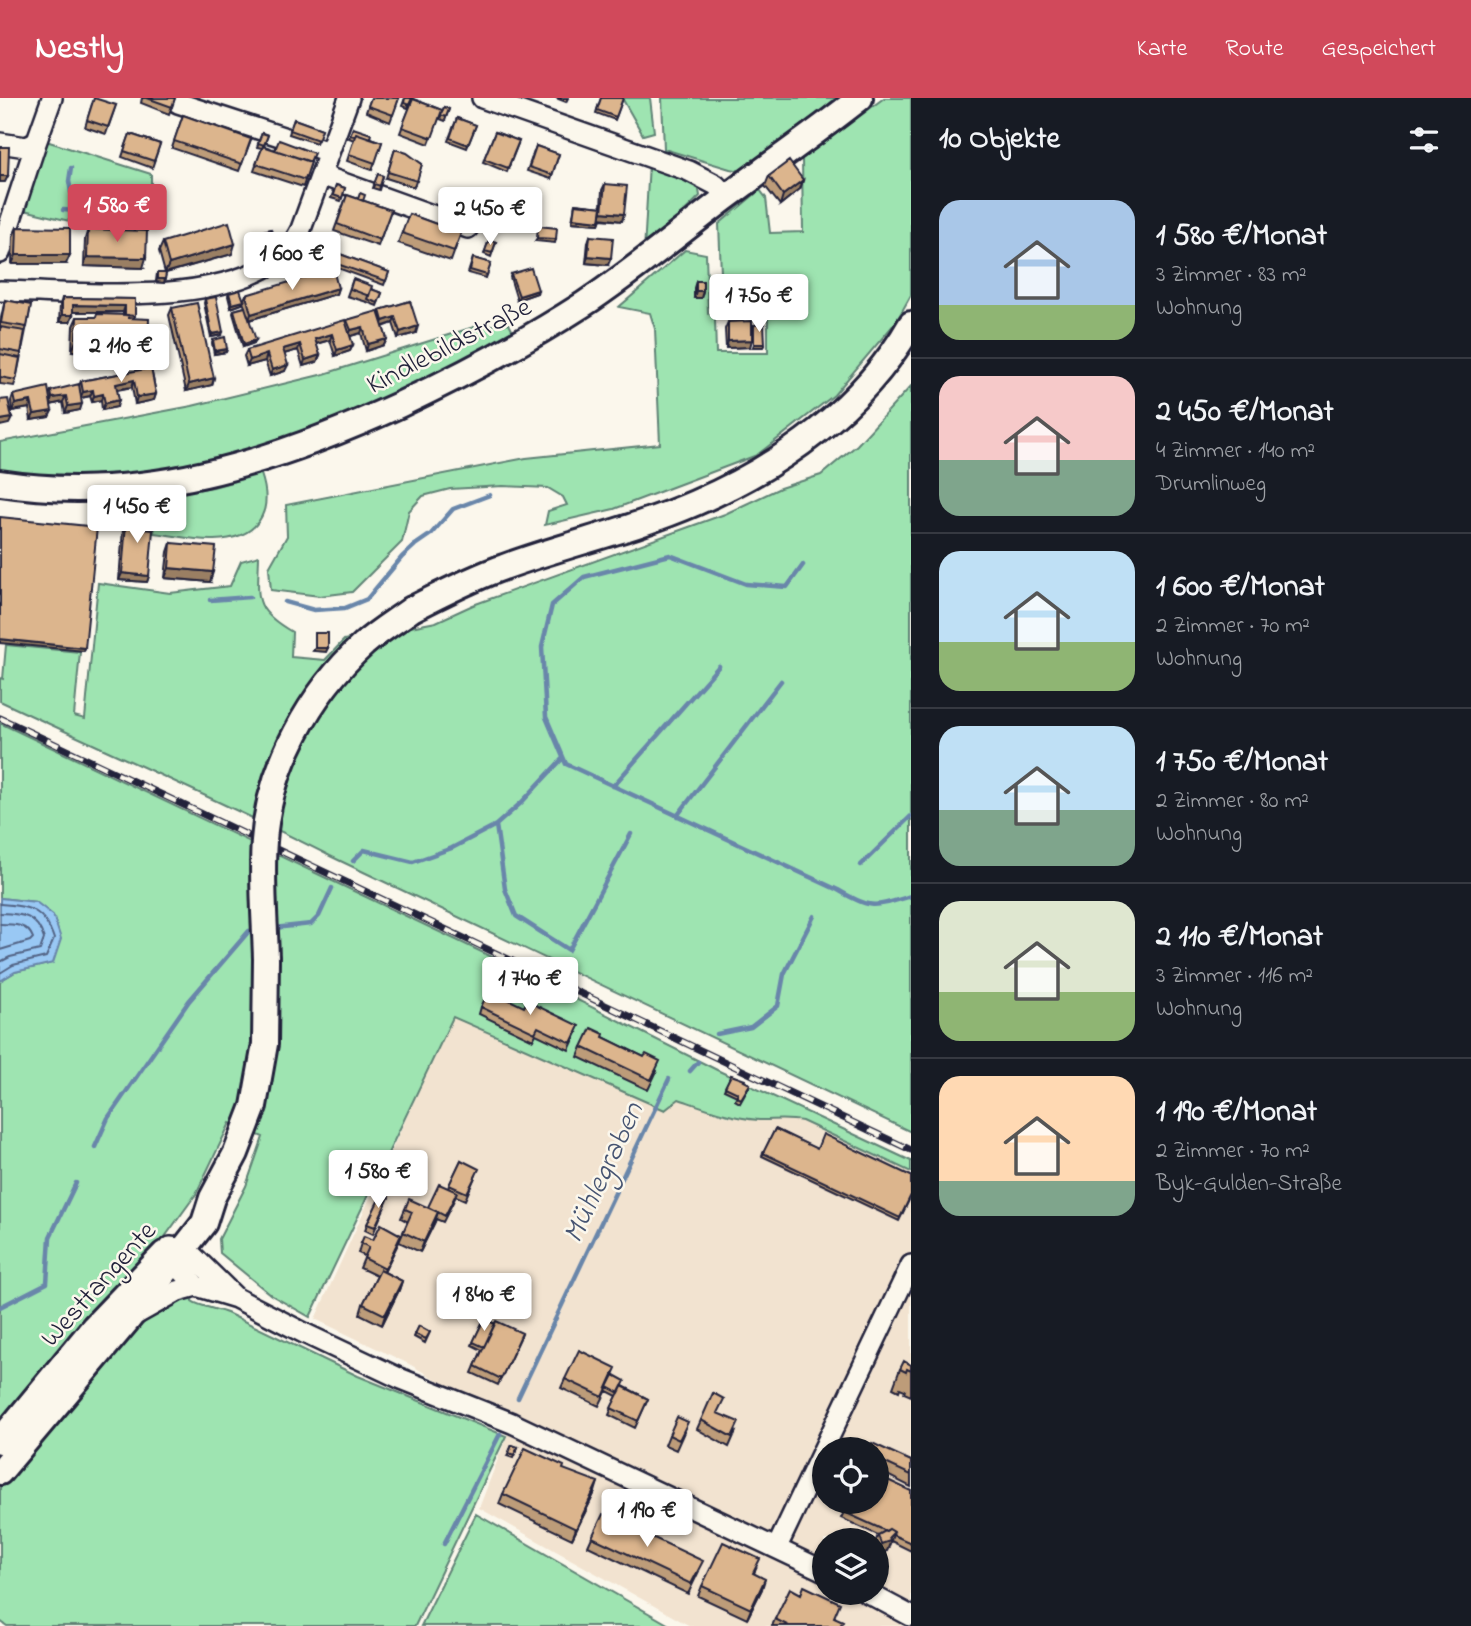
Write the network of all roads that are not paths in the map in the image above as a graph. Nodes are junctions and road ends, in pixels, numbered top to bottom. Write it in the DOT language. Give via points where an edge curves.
graph roads {
  1 [pos="52,98"];
  2 [pos="349,98"];
  3 [pos="482,98"];
  4 [pos="860,98"];
  5 [pos="178,103"];
  6 [pos="0,143"];
  7 [pos="36,143"];
  8 [pos="329,152"];
  9 [pos="321,175"];
  10 [pos="727,197"];
  11 [pos="468,228"];
  12 [pos="0,253"];
  13 [pos="0,291"];
  14 [pos="911,324"];
  15 [pos="0,484"];
  16 [pos="177,1253"];
  17 [pos="911,1265"];
  18 [pos="196,1286"];
  19 [pos="236,1298"];
  20 [pos="127,1321"];
  21 [pos="0,1441"];
  22 [pos="0,1472"];
  23 [pos="776,1547"];
  24 [pos="812,1565"];
  25 [pos="889,1604"];
  26 [pos="911,1616"];
  1 -- 7 [label="street"];
  2 -- 8 [label="street"];
  3 -- 10 [label="street" via="689,171 716,185"];
  4 -- 10 [label="main road, Kindlebildstraße"];
  5 -- 8 [label="street"];
  6 -- 7 [label="street" via="26,147"];
  7 -- 12 [label="street"];
  8 -- 9 [label="street"];
  9 -- 11 [label="street"];
  9 -- 13 [label="street" via="292,246 272,264 244,277 198,290 152,293"];
  10 -- 15 [label="main road, Kindlebildstraße" via="586,303 526,340 322,439 229,469 149,485 73,488"];
  14 -- 16 [label="main road, Westtangente, bridge" via="869,382 839,413 743,481 693,504 464,583 412,609 366,642 339,669 293,740 275,783 264,839 267,1005 254,1106 212,1198"];
  16 -- 18 [label="street"];
  16 -- 19 [label="street"];
  16 -- 20 [label="main road, Westtangente"];
  16 -- 21 [label="main road, Westtangente" via="94,1327"];
  17 -- 23 [label="street"];
  18 -- 19 [label="street"];
  18 -- 20 [label="street" via="178,1291"];
  19 -- 23 [label="street" via="399,1378 512,1423"];
  20 -- 22 [label="main road, Westtangente"];
  23 -- 24 [label="street"];
  25 -- 26 [label="street"];
}
